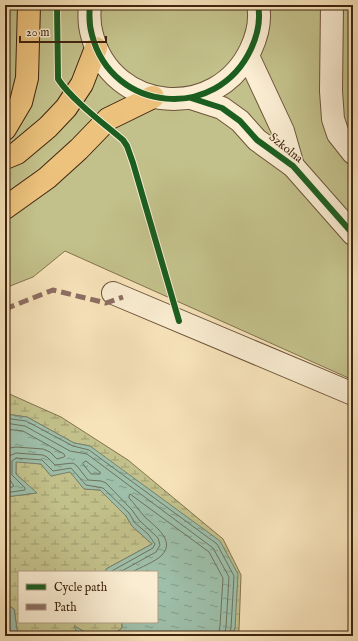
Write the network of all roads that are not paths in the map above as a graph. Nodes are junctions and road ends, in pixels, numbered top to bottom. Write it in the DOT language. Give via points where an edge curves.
graph roads {
  1 [pos="29,5"];
  2 [pos="90,5"];
  3 [pos="258,5"];
  4 [pos="332,5"];
  5 [pos="96,48"];
  6 [pos="248,56"];
  7 [pos="153,97"];
  8 [pos="191,98"];
  9 [pos="5,129"];
  10 [pos="353,153"];
  11 [pos="5,158"];
  12 [pos="293,166"];
  13 [pos="5,208"];
  14 [pos="353,234"];
  15 [pos="113,292"];
  16 [pos="353,394"];
  1 -- 9 [label="highway" via="27,78 21,102"];
  2 -- 5 [label="street, Szkolna" via="91,35"];
  3 -- 6 [label="street, Szkolna" via="258,26"];
  4 -- 10 [label="street" via="333,119 338,134"];
  5 -- 7 [label="street, Szkolna" via="102,60 119,80"];
  5 -- 11 [label="highway" via="82,84 66,108 17,153"];
  6 -- 8 [label="street, Szkolna" via="230,79 205,94"];
  6 -- 12 [label="street, Szkolna" via="283,131"];
  7 -- 8 [label="street, Szkolna" via="179,100"];
  7 -- 13 [label="highway" via="108,119 47,178"];
  8 -- 12 [label="street, Szkolna" via="222,108 240,121 257,140"];
  12 -- 14 [label="street, Szkolna"];
  15 -- 16 [label="street"];
}
